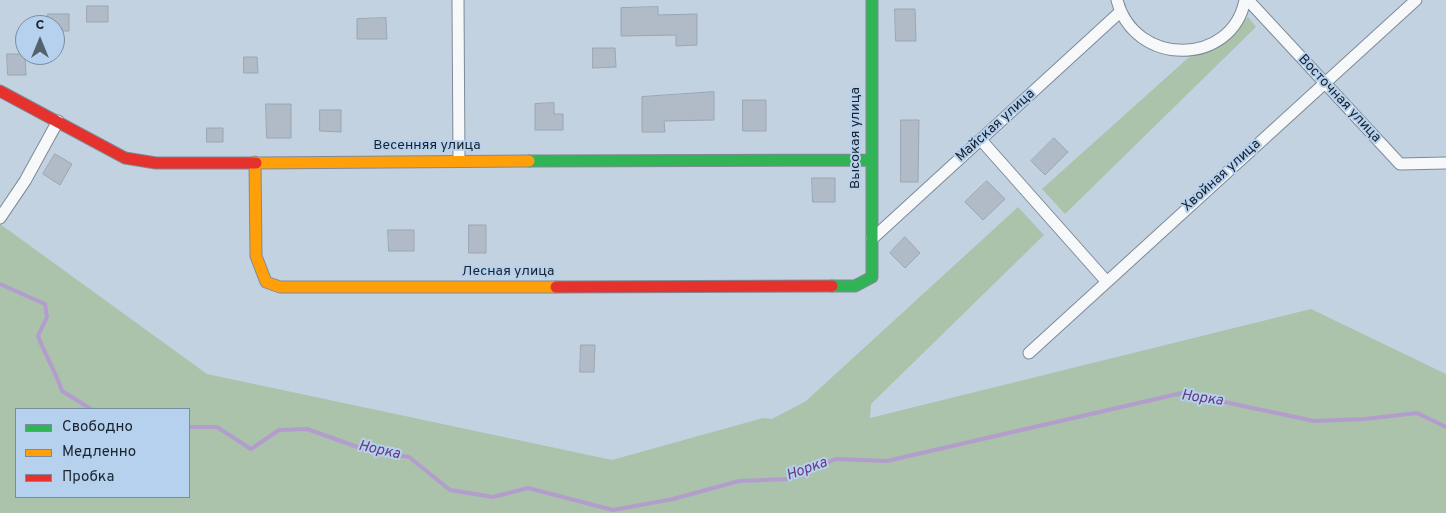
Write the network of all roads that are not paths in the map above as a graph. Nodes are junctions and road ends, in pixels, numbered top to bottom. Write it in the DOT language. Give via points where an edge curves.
graph roads {
  1 [pos="458,0"];
  2 [pos="872,0"];
  3 [pos="1117,0"];
  4 [pos="1246,0"];
  5 [pos="1416,0"];
  6 [pos="1120,12"];
  7 [pos="1324,83"];
  8 [pos="0,91"];
  9 [pos="58,121"];
  10 [pos="981,140"];
  11 [pos="870,160"];
  12 [pos="459,161"];
  13 [pos="255,162"];
  14 [pos="1446,163"];
  15 [pos="0,218"];
  16 [pos="872,239"];
  17 [pos="872,277"];
  18 [pos="1107,282"];
  19 [pos="1029,353"];
  1 -- 12 [label="street"];
  2 -- 11 [label="street, Высокая улица"];
  3 -- 6 [label="street"];
  4 -- 6 [label="street" via="1233,27 1216,41 1195,50 1172,51 1151,44 1132,31"];
  4 -- 7 [label="street, Восточная улица"];
  5 -- 7 [label="street, Хвойная улица"];
  6 -- 10 [label="street, Майская улица"];
  7 -- 14 [label="street, Восточная улица" via="1400,164"];
  7 -- 18 [label="street, Хвойная улица"];
  8 -- 9 [label="street, Весенняя улица"];
  9 -- 13 [label="street, Весенняя улица" via="125,158 156,163"];
  9 -- 15 [label="street"];
  10 -- 16 [label="street, Майская улица"];
  10 -- 18 [label="street"];
  11 -- 12 [label="street, Весенняя улица"];
  11 -- 16 [label="street, Высокая улица"];
  12 -- 13 [label="street, Весенняя улица"];
  13 -- 17 [label="street, Лесная улица" via="256,256 266,282 280,287 855,286"];
  16 -- 17 [label="street, Высокая улица"];
  18 -- 19 [label="street, Хвойная улица"];
}
